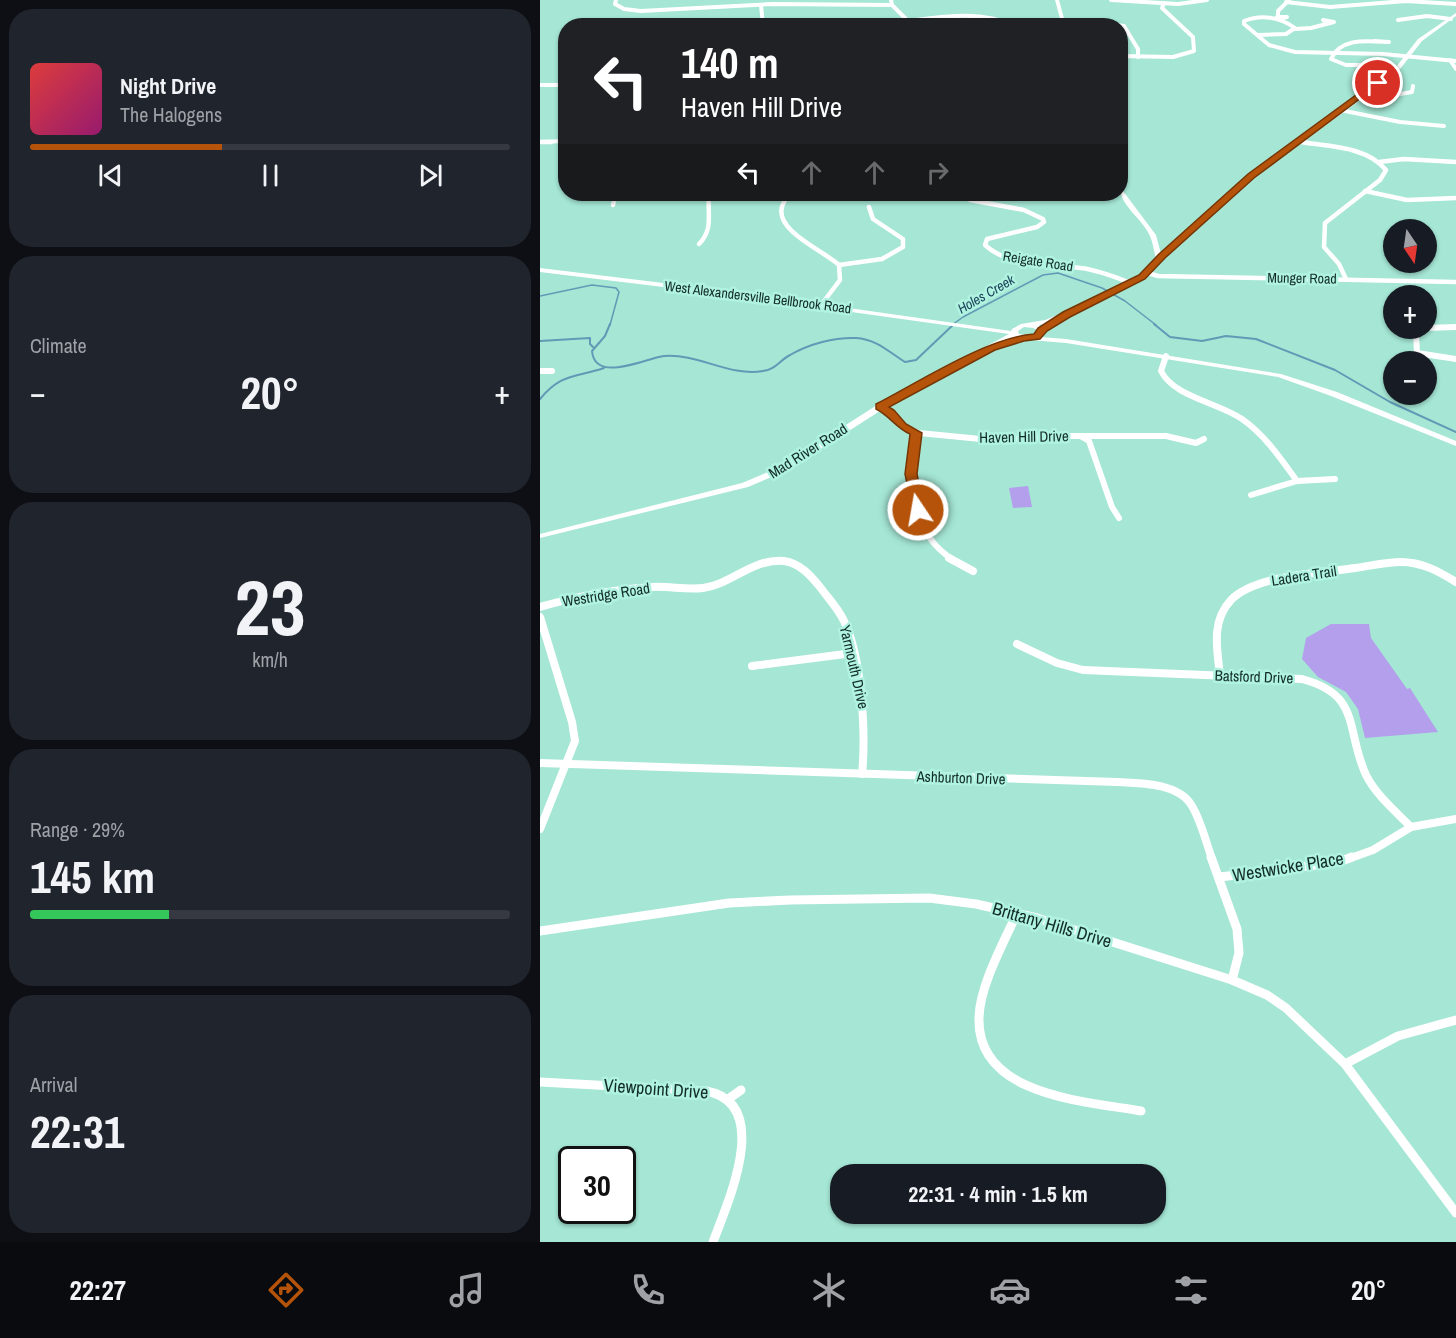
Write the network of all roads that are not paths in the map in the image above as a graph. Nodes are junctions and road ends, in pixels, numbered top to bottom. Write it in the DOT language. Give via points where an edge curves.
graph roads {
  1 [pos="616,0"];
  2 [pos="693,0"];
  3 [pos="891,0"];
  4 [pos="1057,0"];
  5 [pos="1111,0"];
  6 [pos="1207,0"];
  7 [pos="1417,0"];
  8 [pos="1133,1"];
  9 [pos="1288,1"];
  10 [pos="1164,3"];
  11 [pos="1456,4"];
  12 [pos="761,5"];
  13 [pos="892,5"];
  14 [pos="693,8"];
  15 [pos="1456,14"];
  16 [pos="949,17"];
  17 [pos="762,18"];
  18 [pos="905,18"];
  19 [pos="939,18"];
  20 [pos="974,18"];
  21 [pos="1062,18"];
  22 [pos="1277,18"];
  23 [pos="1451,19"];
  24 [pos="1398,20"];
  25 [pos="1327,23"];
  26 [pos="1294,29"];
  27 [pos="1128,33"];
  28 [pos="1258,35"];
  29 [pos="1374,41"];
  30 [pos="1334,54"];
  31 [pos="1128,56"];
  32 [pos="1408,56"];
  33 [pos="1138,57"];
  34 [pos="1450,60"];
  35 [pos="1456,60"];
  36 [pos="1369,65"];
  37 [pos="1456,69"];
  38 [pos="540,86"];
  39 [pos="558,86"];
  40 [pos="1413,86"];
  41 [pos="1367,90"];
  42 [pos="1340,110"];
  43 [pos="1444,126"];
  44 [pos="558,141"];
  45 [pos="1298,141"];
  46 [pos="540,142"];
  47 [pos="1379,162"];
  48 [pos="1456,162"];
  49 [pos="1365,191"];
  50 [pos="1456,198"];
  51 [pos="1128,200"];
  52 [pos="614,201"];
  53 [pos="709,201"];
  54 [pos="786,201"];
  55 [pos="976,201"];
  56 [pos="613,205"];
  57 [pos="869,207"];
  58 [pos="699,244"];
  59 [pos="1159,259"];
  60 [pos="839,265"];
  61 [pos="540,270"];
  62 [pos="1148,273"];
  63 [pos="1346,279"];
  64 [pos="1456,282"];
  65 [pos="1131,283"];
  66 [pos="821,305"];
  67 [pos="1066,314"];
  68 [pos="1030,325"];
  69 [pos="1456,327"];
  70 [pos="1437,328"];
  71 [pos="1015,331"];
  72 [pos="1042,331"];
  73 [pos="1026,338"];
  74 [pos="1417,339"];
  75 [pos="1066,341"];
  76 [pos="992,348"];
  77 [pos="1166,356"];
  78 [pos="1456,359"];
  79 [pos="540,371"];
  80 [pos="552,371"];
  81 [pos="880,407"];
  82 [pos="916,433"];
  83 [pos="1081,437"];
  84 [pos="1204,439"];
  85 [pos="1456,444"];
  86 [pos="1335,479"];
  87 [pos="1297,482"];
  88 [pos="1251,495"];
  89 [pos="1119,518"];
  90 [pos="540,536"];
  91 [pos="973,571"];
  92 [pos="1456,582"];
  93 [pos="709,587"];
  94 [pos="540,607"];
  95 [pos="540,617"];
  96 [pos="1017,644"];
  97 [pos="853,652"];
  98 [pos="752,666"];
  99 [pos="1220,675"];
  100 [pos="540,763"];
  101 [pos="566,764"];
  102 [pos="862,774"];
  103 [pos="1456,819"];
  104 [pos="1411,827"];
  105 [pos="540,829"];
  106 [pos="1220,877"];
  107 [pos="1017,913"];
  108 [pos="540,931"];
  109 [pos="1232,980"];
  110 [pos="1456,1020"];
  111 [pos="1345,1064"];
  112 [pos="540,1082"];
  113 [pos="741,1090"];
  114 [pos="727,1100"];
  115 [pos="1141,1111"];
  116 [pos="1456,1213"];
  117 [pos="713,1242"];
  1 -- 14 [label="street" via="617,6 631,11"];
  2 -- 14 [label="street"];
  3 -- 13 [label="street"];
  4 -- 21 [label="street"];
  5 -- 8 [label="street"];
  6 -- 10 [label="street"];
  7 -- 9 [label="street" via="1335,7"];
  7 -- 11 [label="street"];
  8 -- 10 [label="street"];
  9 -- 22 [label="street"];
  10 -- 33 [label="street" via="1165,13 1185,26 1195,49 1177,57"];
  12 -- 13 [label="street"];
  12 -- 14 [label="street"];
  12 -- 17 [label="street"];
  13 -- 18 [label="street"];
  15 -- 23 [label="street"];
  16 -- 19 [label="street"];
  16 -- 20 [label="street"];
  22 -- 26 [label="street"];
  22 -- 28 [label="street" via="1244,21"];
  23 -- 24 [label="street" via="1426,16"];
  23 -- 32 [label="street" via="1420,40"];
  25 -- 26 [label="street"];
  26 -- 28 [label="street" via="1286,34"];
  27 -- 33 [label="street" via="1138,49"];
  28 -- 30 [label="street" via="1280,48"];
  29 -- 30 [label="street" via="1344,44"];
  30 -- 32 [label="street" via="1383,52"];
  30 -- 36 [label="street" via="1331,59 1336,63"];
  31 -- 33 [label="street"];
  32 -- 34 [label="street"];
  32 -- 41 [label="street" via="1399,69"];
  34 -- 35 [label="street"];
  34 -- 37 [label="street"];
  38 -- 39 [label="street"];
  40 -- 41 [label="street" via="1412,92 1402,94"];
  41 -- 42 [label="street"];
  42 -- 43 [label="street"];
  42 -- 45 [label="street"];
  44 -- 46 [label="street"];
  45 -- 47 [label="street" via="1353,152"];
  45 -- 59 [label="street" via="1233,191"];
  47 -- 48 [label="street"];
  47 -- 49 [label="street" via="1386,170 1384,176"];
  49 -- 50 [label="street" via="1416,201"];
  49 -- 63 [label="street" via="1324,225 1324,247"];
  51 -- 59 [label="street" via="1153,235"];
  52 -- 56 [label="street"];
  53 -- 58 [label="street" via="710,228"];
  54 -- 60 [label="street" via="782,209 785,224 798,238"];
  55 -- 65 [label="street, Reigate Road" via="1018,208 1043,219 1037,227 987,239 985,245 991,251 1016,259 1095,271"];
  57 -- 60 [label="street" via="873,219 903,239 903,247 883,258"];
  59 -- 62 [label="street"];
  60 -- 66 [label="street" via="840,280"];
  61 -- 66 [label="street, West Alexandersville Bellbrook Road"];
  62 -- 63 [label="street, Munger Road"];
  62 -- 65 [label="street"];
  63 -- 64 [label="street, Munger Road"];
  65 -- 67 [label="street"];
  66 -- 71 [label="street, West Alexandersville Bellbrook Road"];
  67 -- 68 [label="street"];
  67 -- 72 [label="street"];
  68 -- 71 [label="street, West Alexandersville Bellbrook Road"];
  68 -- 72 [label="street, West Alexandersville Bellbrook Road"];
  69 -- 70 [label="street"];
  71 -- 73 [label="street, West Alexandersville Bellbrook Road"];
  71 -- 76 [label="street, Mad River Road"];
  72 -- 73 [label="street" via="1037,337"];
  72 -- 75 [label="street, West Alexandersville Bellbrook Road"];
  73 -- 75 [label="street, West Alexandersville Bellbrook Road"];
  73 -- 76 [label="street, Mad River Road"];
  74 -- 78 [label="street" via="1418,353"];
  75 -- 77 [label="street, West Alexandersville Bellbrook Road"];
  76 -- 81 [label="street, Mad River Road"];
  77 -- 85 [label="street, West Alexandersville Bellbrook Road" via="1288,377"];
  77 -- 87 [label="street" via="1161,371 1168,383 1252,425"];
  79 -- 80 [label="street"];
  81 -- 82 [label="street"];
  81 -- 90 [label="street, Mad River Road" via="785,468 755,482"];
  82 -- 83 [label="street, Haven Hill Drive" via="991,440"];
  82 -- 91 [label="street" via="911,474 924,530 947,556"];
  83 -- 84 [label="street, Haven Hill Drive" via="1173,437 1190,443"];
  83 -- 89 [label="street" via="1089,441"];
  86 -- 87 [label="street"];
  87 -- 88 [label="street"];
  92 -- 99 [label="street, Ladera Trail" via="1432,567 1401,562 1256,585 1232,599 1218,621"];
  93 -- 94 [label="street, Westridge Road" via="634,588"];
  93 -- 97 [label="street, Yarmouth Drive" via="724,583 758,562 774,560 798,565 841,614"];
  95 -- 101 [label="street" via="575,734"];
  96 -- 99 [label="street, Batsford Drive" via="1057,663 1083,670"];
  97 -- 98 [label="street"];
  97 -- 102 [label="street, Yarmouth Drive" via="865,718"];
  99 -- 104 [label="street, Batsford Drive" via="1310,680 1339,695 1348,707 1367,777"];
  100 -- 101 [label="street, Ashburton Drive"];
  101 -- 102 [label="street, Ashburton Drive"];
  101 -- 105 [label="street"];
  102 -- 106 [label="street, Ashburton Drive" via="1165,787 1183,794 1192,805"];
  103 -- 104 [label="street, Westwicke Place"];
  104 -- 106 [label="street, Westwicke Place" via="1373,850 1339,862"];
  106 -- 109 [label="street, Ashburton Drive" via="1239,941"];
  107 -- 108 [label="street, Brittany Hills Drive" via="920,898 790,900 729,903"];
  107 -- 109 [label="street, Brittany Hills Drive"];
  107 -- 115 [label="street" via="981,1006 980,1030 988,1053 1005,1074 1026,1087"];
  109 -- 111 [label="street, Brittany Hills Drive" via="1268,995 1286,1008"];
  110 -- 111 [label="street" via="1410,1030"];
  111 -- 116 [label="street, Brittany Hills Drive"];
  112 -- 114 [label="street, Viewpoint Drive" via="692,1090 712,1092"];
  113 -- 114 [label="street"];
  114 -- 117 [label="street, Viewpoint Drive" via="740,1116 744,1143"];
}
